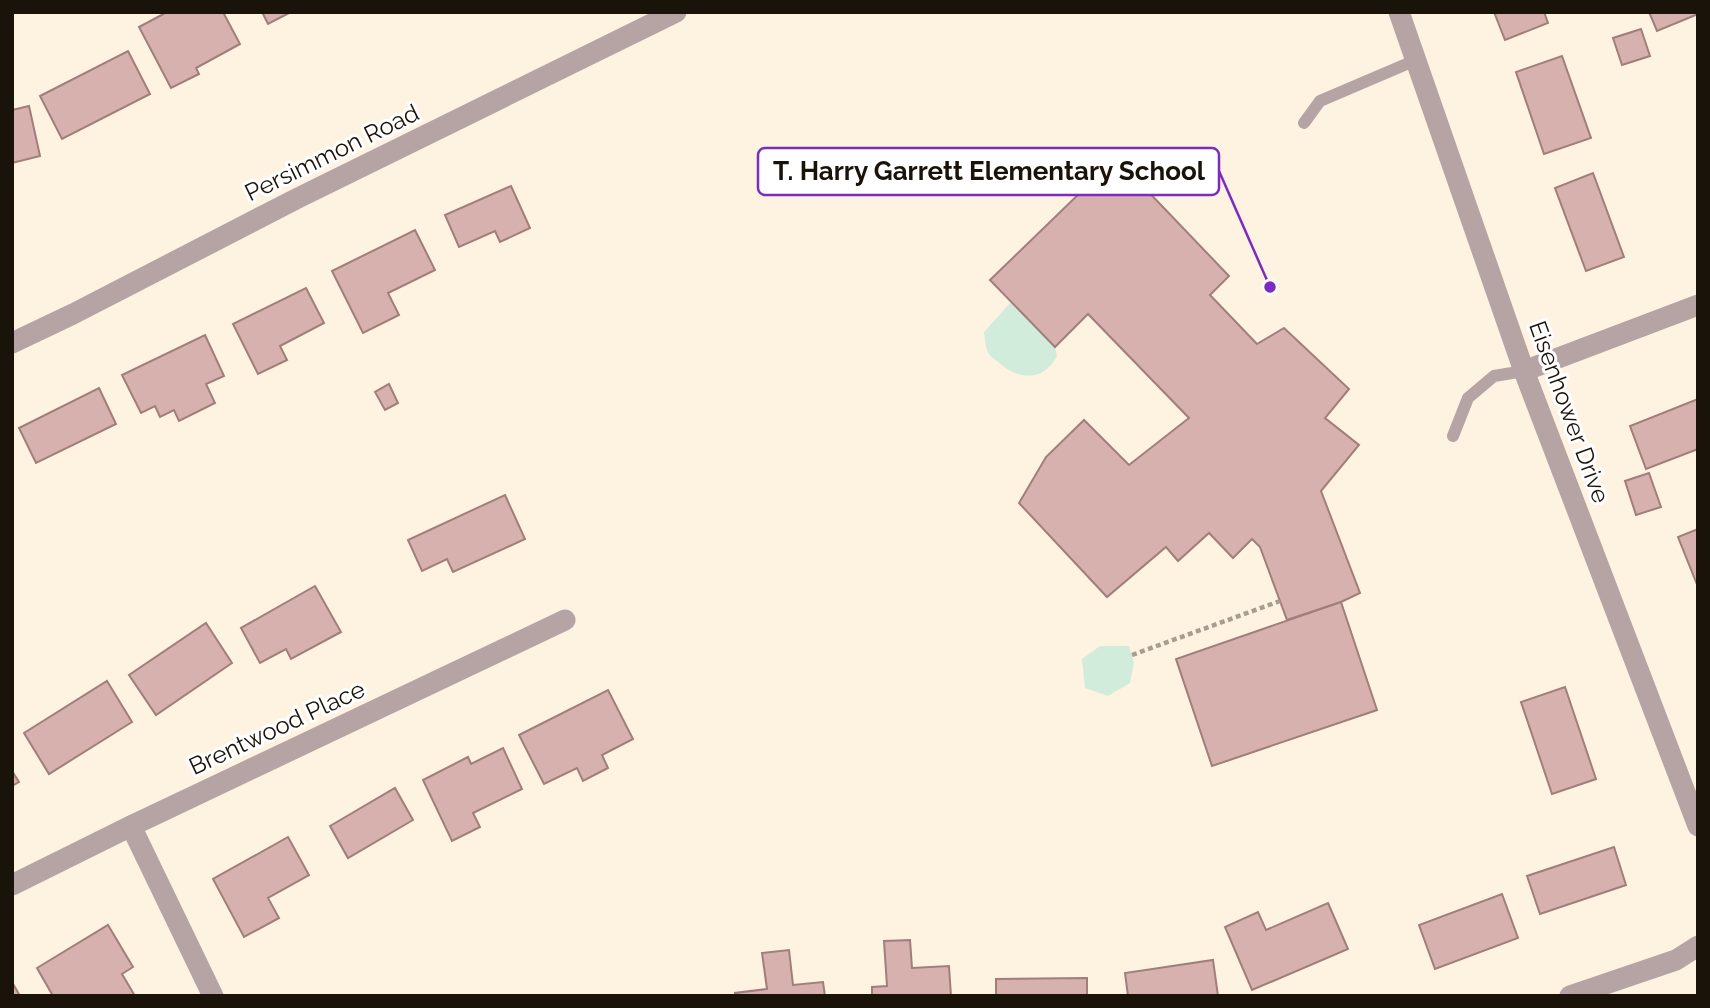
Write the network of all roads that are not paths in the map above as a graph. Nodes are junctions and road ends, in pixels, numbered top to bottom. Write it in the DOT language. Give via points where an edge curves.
graph roads {
  1 [pos="676,12"];
  2 [pos="1399,12"];
  3 [pos="1416,60"];
  4 [pos="1304,123"];
  5 [pos="1698,305"];
  6 [pos="12,343"];
  7 [pos="1524,371"];
  8 [pos="1452,436"];
  9 [pos="565,620"];
  10 [pos="131,826"];
  11 [pos="1698,827"];
  12 [pos="12,885"];
  13 [pos="1698,946"];
  14 [pos="213,996"];
  15 [pos="1570,996"];
  1 -- 6 [label="street, Persimmon Road"];
  2 -- 3 [label="street, Eisenhower Drive"];
  3 -- 4 [label="lane" via="1320,101"];
  3 -- 7 [label="street, Eisenhower Drive"];
  5 -- 7 [label="street"];
  7 -- 8 [label="lane" via="1494,376 1468,398"];
  7 -- 11 [label="street, Eisenhower Drive"];
  9 -- 10 [label="street, Brentwood Place"];
  10 -- 12 [label="street, Brentwood Place"];
  10 -- 14 [label="street"];
  13 -- 15 [label="street" via="1676,960"];
}
